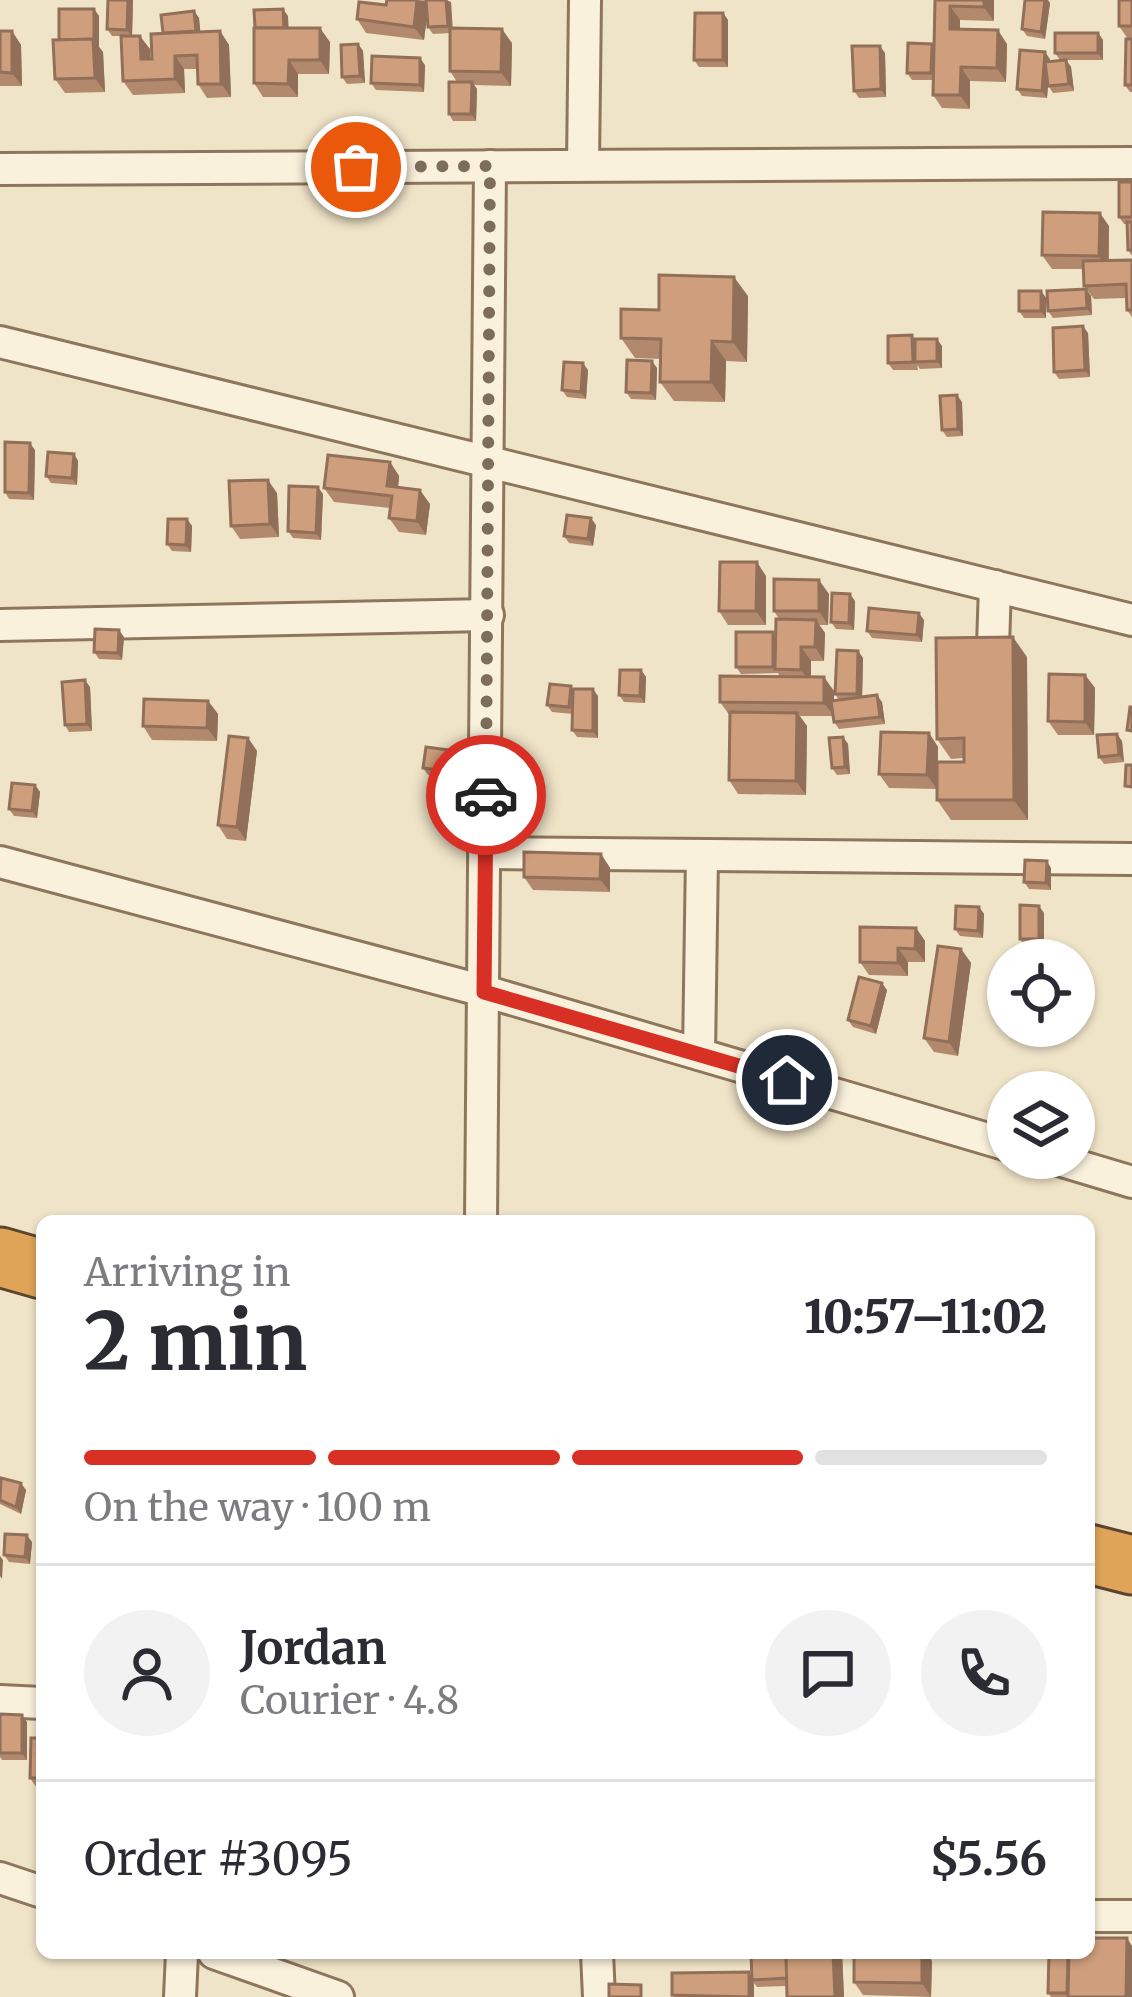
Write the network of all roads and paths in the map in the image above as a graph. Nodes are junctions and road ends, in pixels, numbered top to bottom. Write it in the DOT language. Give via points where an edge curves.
graph roads {
  1 [pos="585,0"];
  2 [pos="1132,163"];
  3 [pos="490,166"];
  4 [pos="583,166"];
  5 [pos="0,169"];
  6 [pos="0,343"];
  7 [pos="490,460"];
  8 [pos="995,586"];
  9 [pos="488,615"];
  10 [pos="1132,620"];
  11 [pos="0,625"];
  12 [pos="991,699"];
  13 [pos="485,853"];
  14 [pos="702,855"];
  15 [pos="1132,859"];
  16 [pos="0,862"];
  17 [pos="484,992"];
  18 [pos="699,1054"];
  19 [pos="987,1139"];
  20 [pos="1095,1170"];
  21 [pos="1132,1181"];
  22 [pos="481,1215"];
  23 [pos="0,1258"];
  24 [pos="36,1267"];
  25 [pos="1095,1555"];
  26 [pos="1132,1564"];
  27 [pos="0,1701"];
  28 [pos="36,1703"];
  29 [pos="0,1878"];
  30 [pos="36,1890"];
  31 [pos="1095,1916"];
  32 [pos="1132,1916"];
  33 [pos="182,1959"];
  34 [pos="231,1959"];
  35 [pos="598,1959"];
  36 [pos="180,1997"];
  37 [pos="338,1997"];
  38 [pos="599,1997"];
  1 -- 4 [label="street"];
  2 -- 4 [label="street"];
  3 -- 4 [label="street"];
  3 -- 5 [label="street"];
  3 -- 7 [label="street"];
  6 -- 7 [label="street"];
  7 -- 8 [label="street"];
  7 -- 9 [label="street"];
  8 -- 10 [label="street"];
  8 -- 12 [label="street"];
  9 -- 11 [label="street"];
  9 -- 13 [label="street"];
  13 -- 14 [label="street"];
  13 -- 17 [label="street"];
  14 -- 15 [label="street" via="986,846"];
  14 -- 18 [label="street"];
  16 -- 17 [label="street"];
  17 -- 18 [label="street"];
  17 -- 22 [label="street"];
  18 -- 19 [label="street"];
  20 -- 21 [label="street"];
  23 -- 24 [label="highway"];
  25 -- 26 [label="highway"];
  27 -- 28 [label="street"];
  29 -- 30 [label="street"];
  31 -- 32 [label="street"];
  33 -- 36 [label="street"];
  34 -- 37 [label="street"];
  35 -- 38 [label="street"];
}
